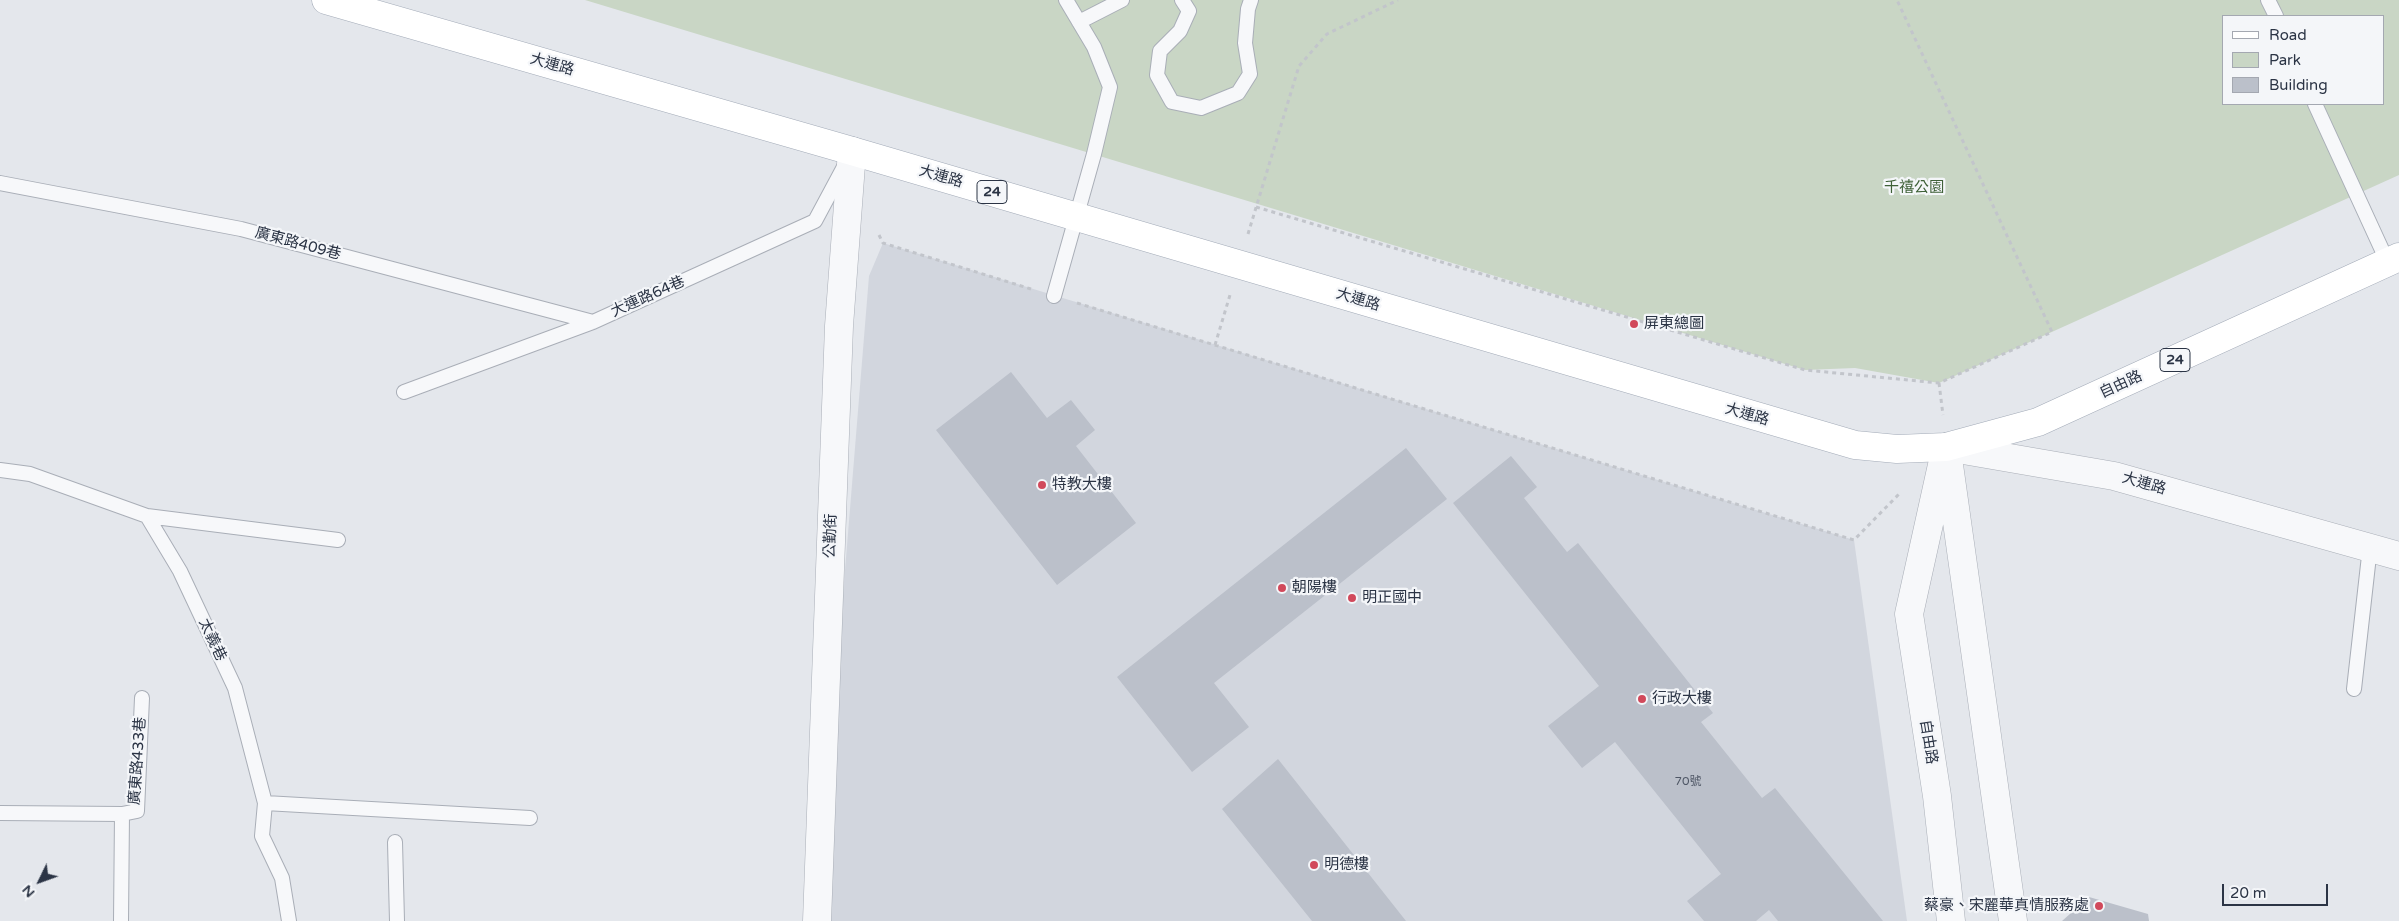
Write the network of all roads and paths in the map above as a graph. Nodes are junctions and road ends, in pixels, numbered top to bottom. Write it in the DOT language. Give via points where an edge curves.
graph roads {
  1 [pos="326,0"];
  2 [pos="1066,0"];
  3 [pos="1122,0"];
  4 [pos="1182,0"];
  5 [pos="1251,0"];
  6 [pos="1398,0"];
  7 [pos="1898,0"];
  8 [pos="2268,0"];
  9 [pos="2276,15"];
  10 [pos="1079,22"];
  11 [pos="2316,105"];
  12 [pos="852,151"];
  13 [pos="0,183"];
  14 [pos="1256,207"];
  15 [pos="1074,217"];
  16 [pos="875,228"];
  17 [pos="2393,260"];
  18 [pos="1239,264"];
  19 [pos="1054,296"];
  20 [pos="593,322"];
  21 [pos="1215,345"];
  22 [pos="1939,383"];
  23 [pos="404,392"];
  24 [pos="1946,447"];
  25 [pos="0,470"];
  26 [pos="1907,487"];
  27 [pos="147,516"];
  28 [pos="338,540"];
  29 [pos="2370,547"];
  30 [pos="2399,556"];
  31 [pos="2354,689"];
  32 [pos="142,698"];
  33 [pos="265,802"];
  34 [pos="0,813"];
  35 [pos="122,814"];
  36 [pos="530,818"];
  37 [pos="395,842"];
  38 [pos="121,921"];
  39 [pos="289,921"];
  40 [pos="397,921"];
  41 [pos="817,921"];
  42 [pos="1951,921"];
  43 [pos="2013,921"];
  1 -- 12 [label="main road, 大連路 / 24"];
  2 -- 10 [label="lane"];
  3 -- 10 [label="lane"];
  4 -- 5 [label="lane" via="1190,11 1180,32 1160,51 1157,74 1172,102 1201,108 1238,93 1250,74 1246,43"];
  6 -- 14 [label="path" via="1327,34 1299,66"];
  7 -- 22 [label="path" via="2052,332"];
  8 -- 9 [label="lane"];
  10 -- 15 [label="lane" via="1110,87"];
  11 -- 17 [label="lane"];
  12 -- 15 [label="main road, 大連路 / 24"];
  12 -- 20 [label="lane, 大連路64巷" via="815,221"];
  12 -- 41 [label="street, 公勤街" via="839,326"];
  13 -- 20 [label="lane, 廣東路409巷" via="241,229"];
  14 -- 18 [label="path"];
  14 -- 22 [label="path" via="1805,370"];
  15 -- 18 [label="main road, 大連路 / 24"];
  15 -- 19 [label="lane"];
  16 -- 19 [label="path" via="883,243"];
  17 -- 24 [label="main road, 自由路 / 24" via="2038,422"];
  18 -- 21 [label="path"];
  18 -- 24 [label="main road, 大連路 / 24" via="1855,446 1897,449"];
  19 -- 21 [label="path"];
  20 -- 23 [label="lane, 大連路64巷"];
  21 -- 26 [label="path" via="1854,540"];
  22 -- 24 [label="path"];
  24 -- 29 [label="street, 大連路" via="2114,476"];
  24 -- 42 [label="street, 自由路" via="1908,614 1937,796"];
  24 -- 43 [label="street"];
  25 -- 27 [label="lane" via="30,474"];
  27 -- 28 [label="lane"];
  27 -- 33 [label="lane, 太義巷" via="180,571 235,688"];
  29 -- 30 [label="street, 大連路"];
  29 -- 31 [label="lane"];
  32 -- 35 [label="lane, 廣東路433巷" via="137,811"];
  33 -- 36 [label="lane"];
  33 -- 39 [label="lane, 太義巷" via="262,836 282,878"];
  34 -- 35 [label="lane, 廣東路433巷"];
  35 -- 38 [label="lane, 廣東路433巷"];
  37 -- 40 [label="lane"];
}
